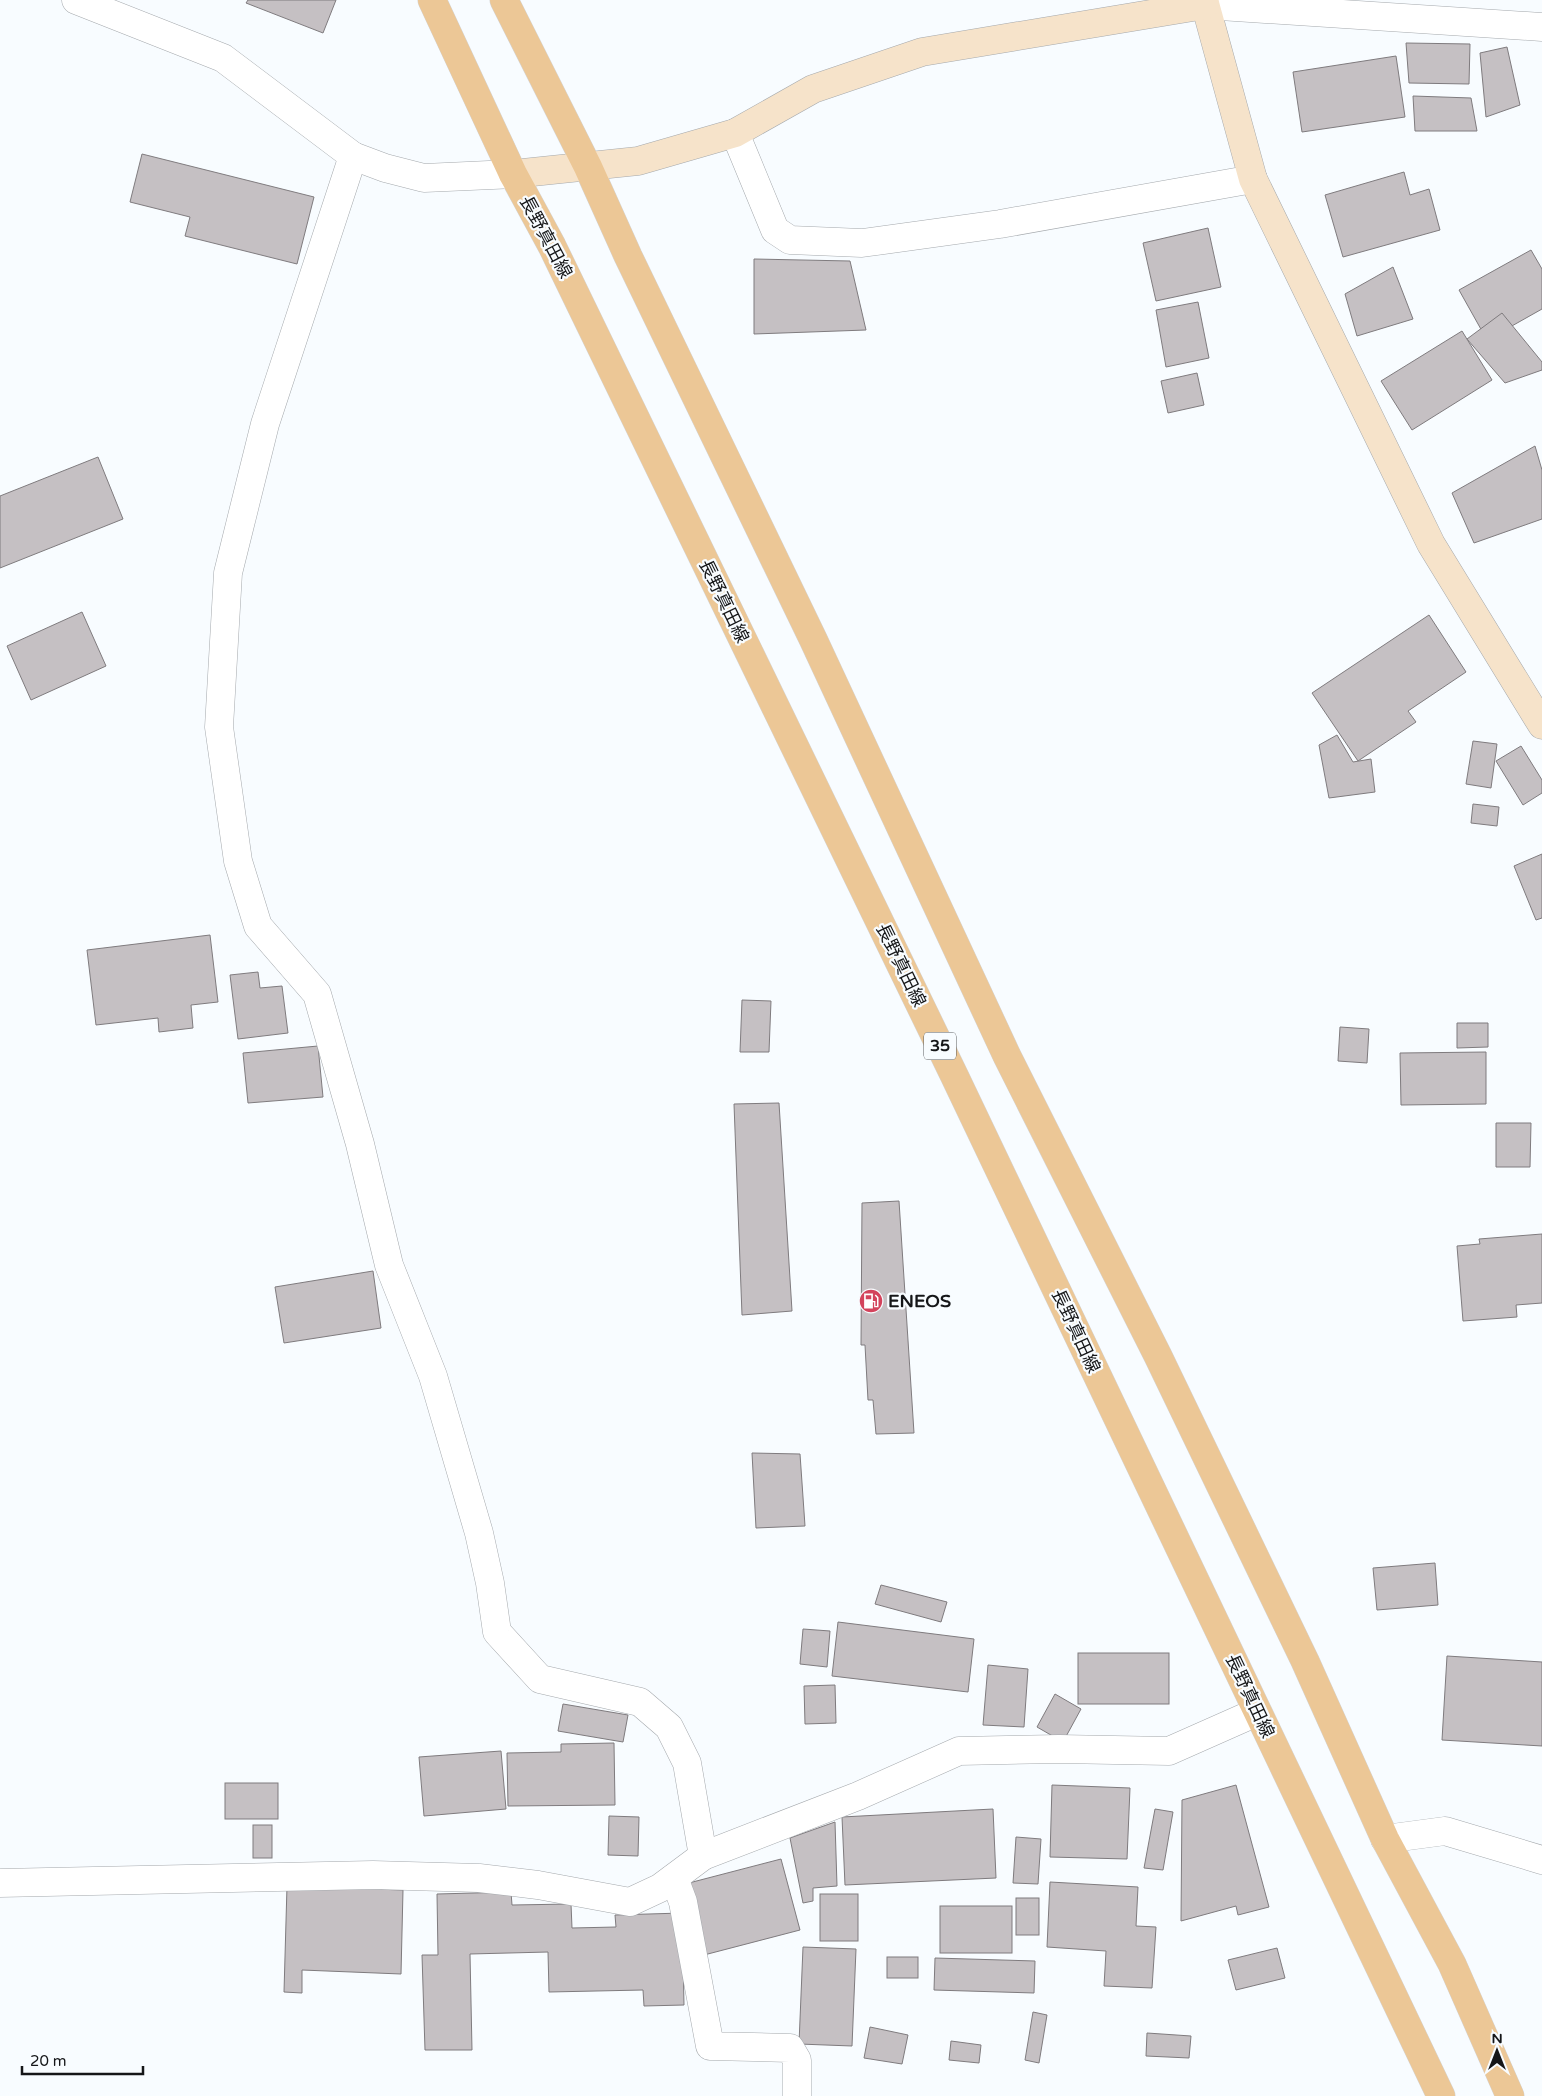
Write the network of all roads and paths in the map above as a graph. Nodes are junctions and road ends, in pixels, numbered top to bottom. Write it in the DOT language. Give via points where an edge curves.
graph roads {
  1 [pos="76,0"];
  2 [pos="432,0"];
  3 [pos="504,0"];
  4 [pos="1204,3"];
  5 [pos="1542,27"];
  6 [pos="735,133"];
  7 [pos="353,156"];
  8 [pos="588,167"];
  9 [pos="513,174"];
  10 [pos="1253,179"];
  11 [pos="1542,725"];
  12 [pos="1258,1712"];
  13 [pos="1385,1839"];
  14 [pos="703,1856"];
  15 [pos="1542,1860"];
  16 [pos="674,1878"];
  17 [pos="0,1883"];
  18 [pos="797,2096"];
  19 [pos="1441,2096"];
  20 [pos="1510,2096"];
  1 -- 7 [label="street" via="223,58"];
  2 -- 9 [label="main road, 長野真田線 / 35"];
  3 -- 8 [label="main road"];
  4 -- 5 [label="street"];
  4 -- 6 [label="street" via="922,52 813,89"];
  4 -- 10 [label="street"];
  6 -- 8 [label="street" via="638,161"];
  6 -- 10 [label="street" via="775,230 790,240 862,243 1000,224"];
  7 -- 9 [label="street" via="424,178"];
  7 -- 14 [label="street" via="265,424 228,573 219,726 238,862 258,926 317,994 360,1144 389,1265 433,1376 479,1533 497,1632 540,1679 640,1702 669,1727 687,1764"];
  8 -- 9 [label="street"];
  8 -- 13 [label="main road" via="818,648 1007,1056 1158,1356 1305,1661"];
  9 -- 12 [label="main road, 長野真田線 / 35" via="557,254"];
  10 -- 11 [label="street" via="1431,544"];
  12 -- 14 [label="street" via="1169,1751 959,1751 858,1796"];
  12 -- 19 [label="main road, 長野真田線 / 35"];
  13 -- 15 [label="street" via="1445,1831"];
  13 -- 20 [label="main road" via="1452,1964"];
  14 -- 16 [label="street"];
  16 -- 17 [label="street" via="630,1902 479,1878 392,1876"];
  16 -- 18 [label="street" via="684,1902 710,2046 790,2048 797,2060"];
}
